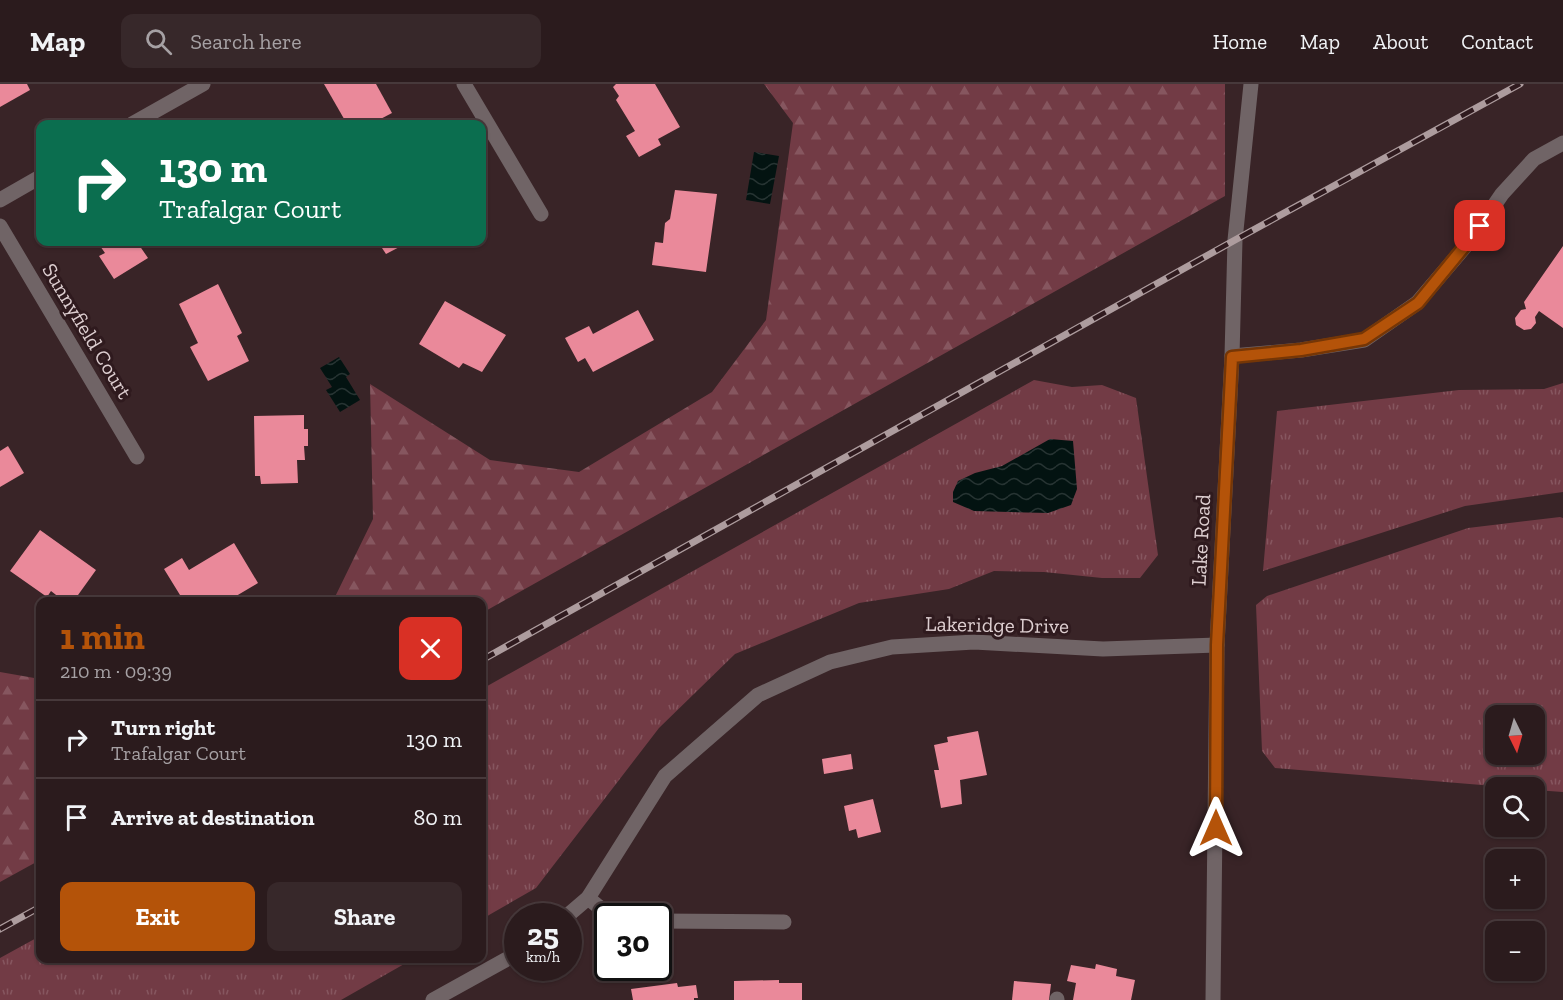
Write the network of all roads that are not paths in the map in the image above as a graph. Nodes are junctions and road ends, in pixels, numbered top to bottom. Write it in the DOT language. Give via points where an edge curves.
graph roads {
  1 [pos="203,84"];
  2 [pos="464,84"];
  3 [pos="1251,84"];
  4 [pos="139,120"];
  5 [pos="485,120"];
  6 [pos="486,121"];
  7 [pos="1563,143"];
  8 [pos="36,179"];
  9 [pos="0,200"];
  10 [pos="541,214"];
  11 [pos="0,226"];
  12 [pos="1232,357"];
  13 [pos="137,457"];
  14 [pos="1217,645"];
  15 [pos="588,898"];
  16 [pos="582,903"];
  17 [pos="594,903"];
  18 [pos="672,921"];
  19 [pos="784,922"];
  20 [pos="504,961"];
  21 [pos="433,1000"];
  22 [pos="1213,1000"];
  1 -- 4 [label="street"];
  2 -- 5 [label="street"];
  3 -- 12 [label="street, Lake Road" via="1234,240"];
  6 -- 10 [label="street"];
  7 -- 12 [label="street" via="1534,159 1502,194 1418,303 1364,339"];
  8 -- 9 [label="street"];
  11 -- 13 [label="street, Sunnyfield Court"];
  12 -- 14 [label="street, Lake Road"];
  14 -- 15 [label="street, Lakeridge Drive" via="1103,649 974,642 892,647 830,662 758,696 665,776"];
  14 -- 22 [label="street, Lake Road"];
  15 -- 16 [label="street, Lakeridge Drive"];
  15 -- 17 [label="street"];
  18 -- 19 [label="street"];
  20 -- 21 [label="street"];
}
